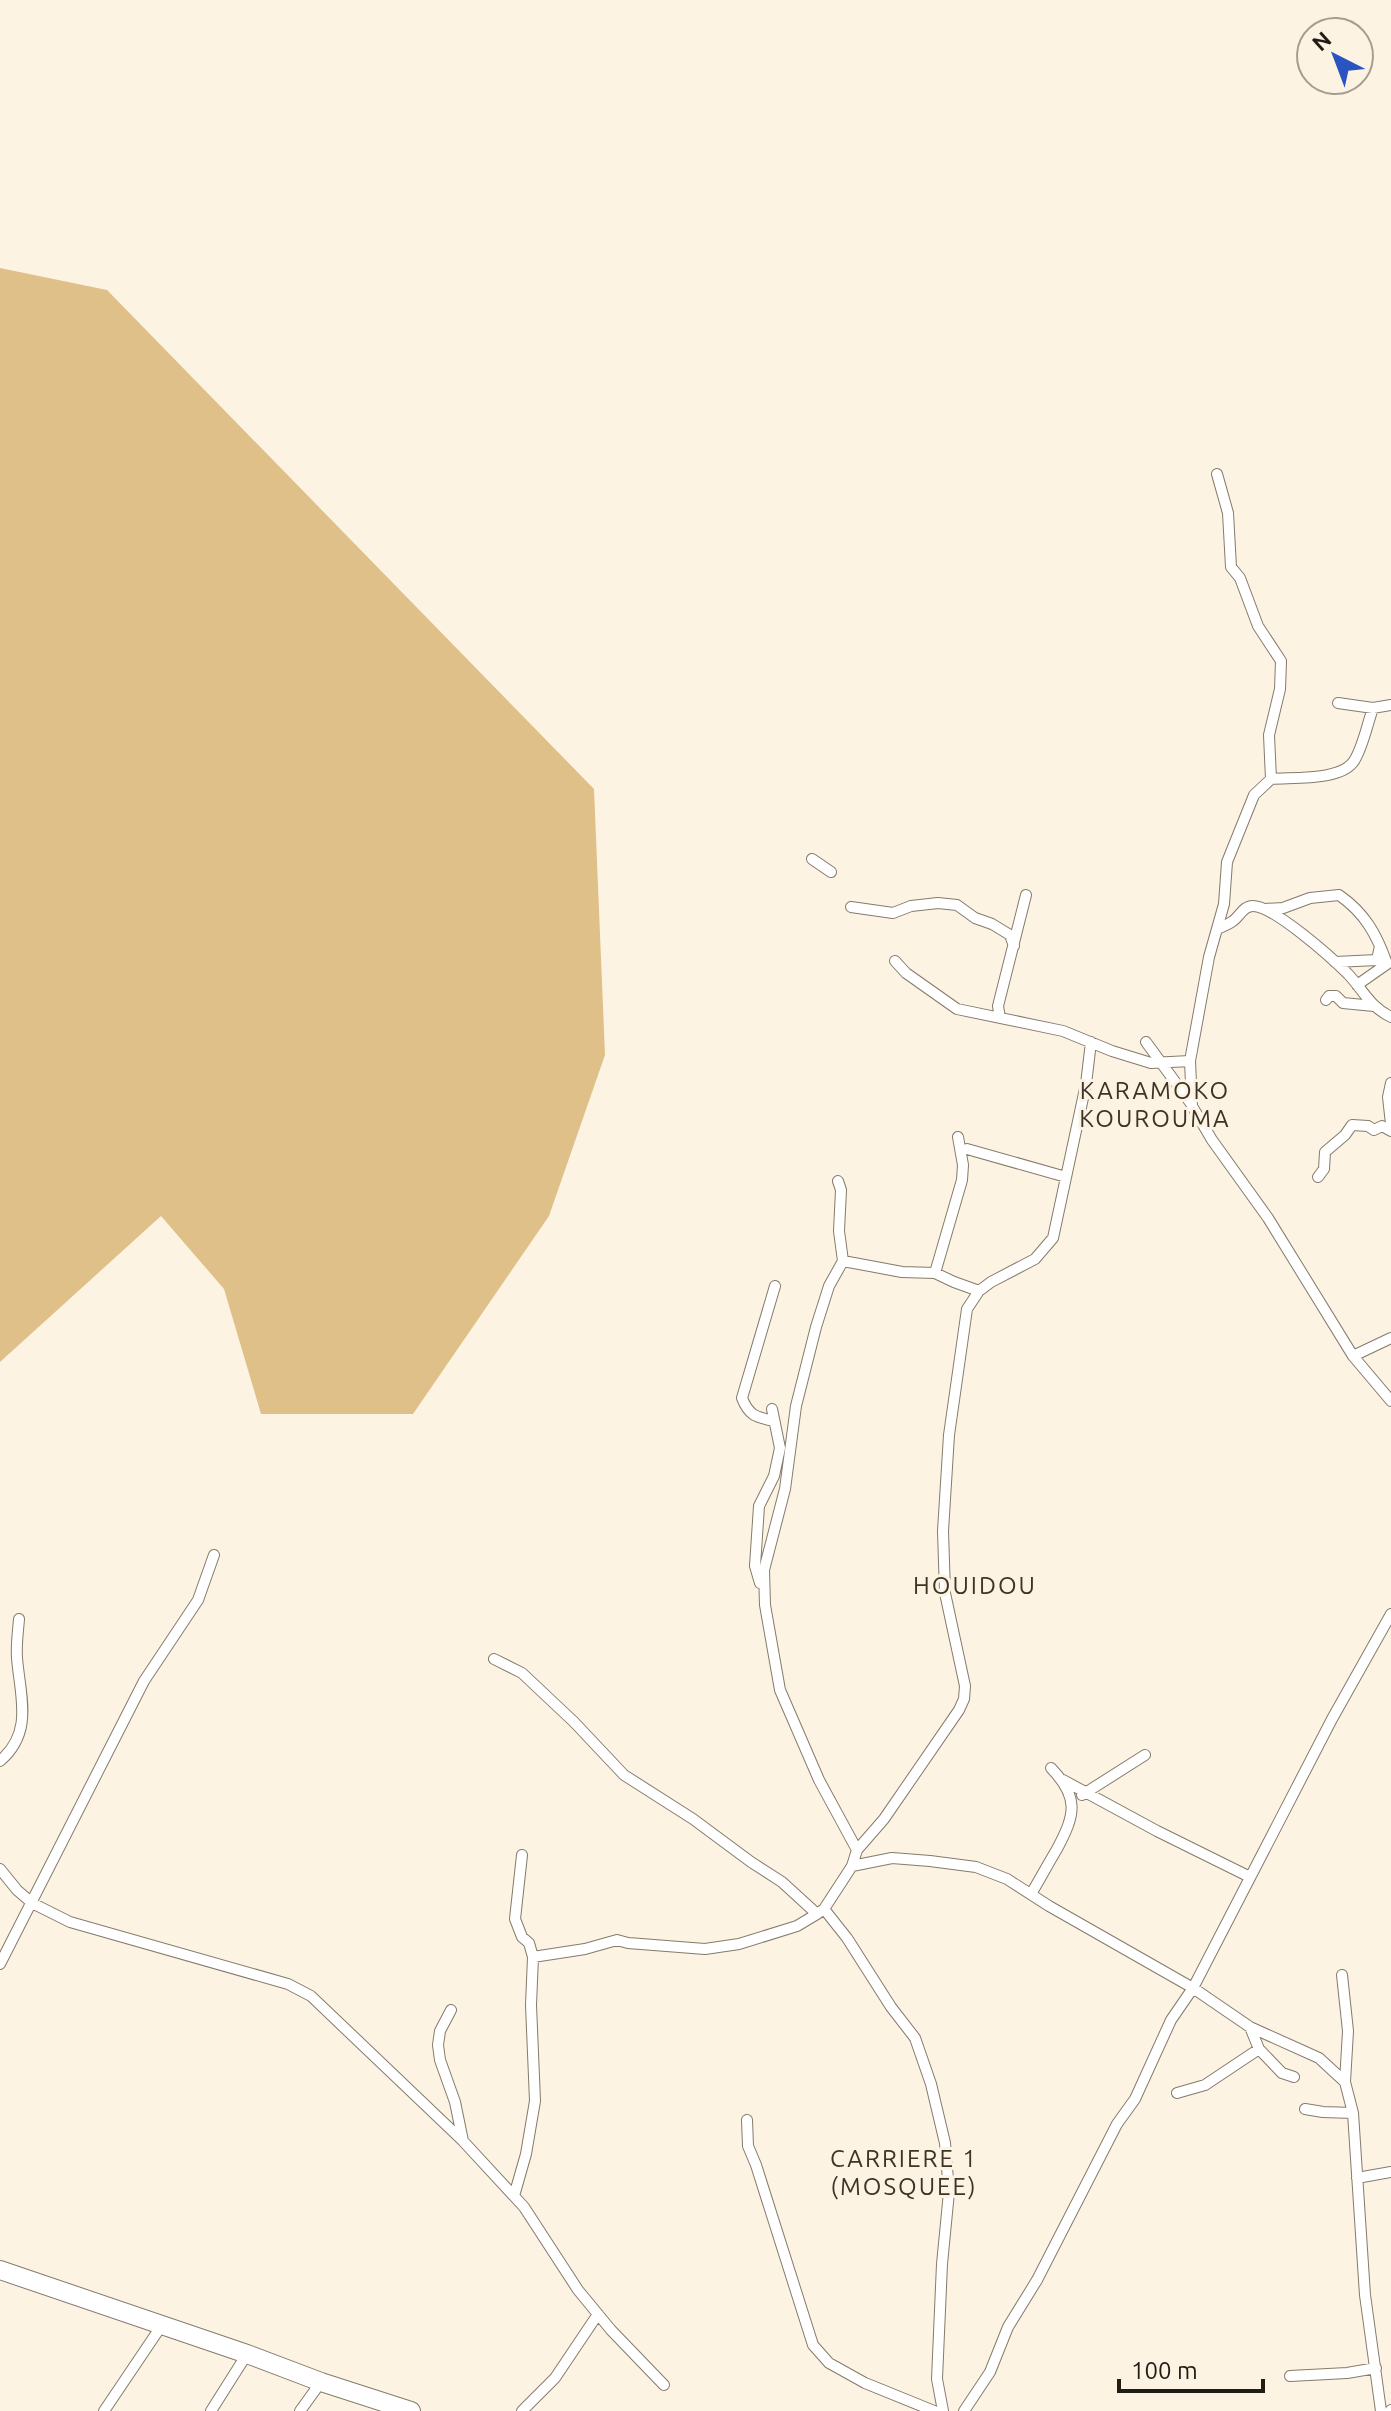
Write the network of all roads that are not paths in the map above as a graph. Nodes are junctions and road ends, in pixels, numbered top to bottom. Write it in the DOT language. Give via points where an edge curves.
graph roads {
  1 [pos="1217,474"];
  2 [pos="1338,703"];
  3 [pos="1391,705"];
  4 [pos="1373,708"];
  5 [pos="1271,779"];
  6 [pos="812,859"];
  7 [pos="831,872"];
  8 [pos="1026,895"];
  9 [pos="851,907"];
  10 [pos="1263,909"];
  11 [pos="1217,929"];
  12 [pos="1014,946"];
  13 [pos="1380,946"];
  14 [pos="895,961"];
  15 [pos="1335,962"];
  16 [pos="1357,985"];
  17 [pos="1326,1000"];
  18 [pos="1374,1006"];
  19 [pos="1391,1017"];
  20 [pos="1000,1018"];
  21 [pos="1091,1042"];
  22 [pos="1146,1042"];
  23 [pos="1190,1061"];
  24 [pos="1161,1063"];
  25 [pos="1391,1083"];
  26 [pos="1192,1106"];
  27 [pos="1391,1124"];
  28 [pos="1391,1131"];
  29 [pos="958,1137"];
  30 [pos="967,1149"];
  31 [pos="1066,1177"];
  32 [pos="1318,1177"];
  33 [pos="838,1181"];
  34 [pos="843,1261"];
  35 [pos="935,1273"];
  36 [pos="775,1286"];
  37 [pos="979,1291"];
  38 [pos="1391,1338"];
  39 [pos="1353,1356"];
  40 [pos="1391,1401"];
  41 [pos="214,1555"];
  42 [pos="765,1600"];
  43 [pos="1391,1614"];
  44 [pos="19,1619"];
  45 [pos="494,1659"];
  46 [pos="1145,1755"];
  47 [pos="0,1761"];
  48 [pos="1051,1768"];
  49 [pos="1063,1780"];
  50 [pos="1086,1793"];
  51 [pos="1072,1802"];
  52 [pos="857,1850"];
  53 [pos="522,1855"];
  54 [pos="852,1866"];
  55 [pos="0,1869"];
  56 [pos="1250,1877"];
  57 [pos="1031,1894"];
  58 [pos="32,1903"];
  59 [pos="820,1912"];
  60 [pos="533,1957"];
  61 [pos="0,1964"];
  62 [pos="1342,1975"];
  63 [pos="1193,1988"];
  64 [pos="451,2010"];
  65 [pos="1250,2027"];
  66 [pos="1259,2049"];
  67 [pos="1294,2077"];
  68 [pos="1345,2082"];
  69 [pos="1177,2093"];
  70 [pos="1305,2109"];
  71 [pos="1353,2113"];
  72 [pos="747,2120"];
  73 [pos="463,2141"];
  74 [pos="1391,2172"];
  75 [pos="1357,2178"];
  76 [pos="514,2196"];
  77 [pos="0,2270"];
  78 [pos="598,2314"];
  79 [pos="162,2325"];
  80 [pos="247,2354"];
  81 [pos="1376,2368"];
  82 [pos="1290,2376"];
  83 [pos="321,2382"];
  84 [pos="664,2385"];
  85 [pos="1378,2387"];
  86 [pos="1391,2394"];
  87 [pos="104,2411"];
  88 [pos="211,2411"];
  89 [pos="300,2411"];
  90 [pos="411,2411"];
  91 [pos="522,2411"];
  92 [pos="934,2411"];
  93 [pos="943,2411"];
  94 [pos="964,2411"];
  95 [pos="1381,2411"];
  1 -- 5 [label="street" via="1228,513 1231,567 1281,661 1269,735"];
  2 -- 4 [label="street"];
  3 -- 4 [label="street"];
  4 -- 5 [label="street" via="1353,763 1344,771"];
  5 -- 11 [label="street" via="1254,795 1227,862"];
  6 -- 7 [label="street"];
  8 -- 12 [label="street"];
  9 -- 12 [label="street" via="893,913 911,906 957,905 1010,935"];
  10 -- 11 [label="street" via="1245,909"];
  10 -- 13 [label="street" via="1339,895 1362,914"];
  10 -- 15 [label="street"];
  11 -- 23 [label="street"];
  12 -- 20 [label="street" via="998,1006"];
  13 -- 15 [label="street" via="1377,960"];
  13 -- 16 [label="street" via="1387,964"];
  14 -- 20 [label="street" via="957,1009"];
  15 -- 16 [label="street"];
  16 -- 18 [label="street"];
  17 -- 18 [label="street" via="1336,996 1343,1003"];
  18 -- 19 [label="street"];
  20 -- 21 [label="street"];
  21 -- 24 [label="street"];
  21 -- 31 [label="street"];
  22 -- 24 [label="street"];
  23 -- 24 [label="street"];
  23 -- 26 [label="street"];
  24 -- 26 [label="street"];
  25 -- 27 [label="street"];
  26 -- 39 [label="street"];
  28 -- 32 [label="street" via="1352,1125 1325,1152"];
  29 -- 35 [label="street" via="962,1180"];
  30 -- 31 [label="street"];
  31 -- 37 [label="street" via="1053,1238 1035,1259"];
  33 -- 34 [label="street"];
  34 -- 35 [label="street"];
  34 -- 42 [label="street" via="829,1286 796,1406 785,1489 765,1560"];
  35 -- 37 [label="street"];
  36 -- 42 [label="street" via="742,1398 756,1417 773,1415 780,1448 759,1506 756,1533 755,1566"];
  37 -- 52 [label="street" via="967,1309 949,1435 943,1531 945,1593 964,1699 884,1819"];
  38 -- 39 [label="street"];
  39 -- 40 [label="street"];
  41 -- 58 [label="street" via="198,1600 144,1681"];
  42 -- 52 [label="street" via="780,1690"];
  43 -- 56 [label="street"];
  44 -- 47 [label="street" via="17,1657 24,1706 18,1736"];
  45 -- 59 [label="street" via="522,1673 624,1775"];
  46 -- 50 [label="street"];
  48 -- 49 [label="street"];
  49 -- 50 [label="street"];
  49 -- 51 [label="street"];
  50 -- 51 [label="street"];
  50 -- 56 [label="street"];
  51 -- 57 [label="street" via="1070,1824"];
  52 -- 54 [label="street"];
  53 -- 60 [label="street" via="515,1919"];
  54 -- 57 [label="street" via="892,1858 976,1867"];
  54 -- 59 [label="street"];
  55 -- 58 [label="street"];
  56 -- 63 [label="street"];
  57 -- 63 [label="street"];
  58 -- 61 [label="street"];
  58 -- 73 [label="street" via="70,1922 299,1989 332,2014"];
  59 -- 60 [label="street" via="797,1926 739,1944 705,1949 617,1940"];
  59 -- 93 [label="street" via="847,1938 915,2038 931,2084 945,2143 949,2192 937,2379"];
  60 -- 76 [label="street" via="535,2101"];
  62 -- 68 [label="street" via="1348,2031"];
  63 -- 65 [label="street"];
  63 -- 94 [label="street" via="1008,2327 990,2372"];
  64 -- 73 [label="street" via="438,2045"];
  65 -- 66 [label="street"];
  65 -- 68 [label="street" via="1319,2058"];
  66 -- 67 [label="street" via="1282,2073"];
  66 -- 69 [label="street" via="1205,2085"];
  68 -- 71 [label="street"];
  70 -- 71 [label="street"];
  71 -- 75 [label="street"];
  72 -- 92 [label="street" via="748,2146 813,2345 829,2363 865,2383"];
  73 -- 76 [label="street"];
  74 -- 75 [label="street"];
  75 -- 81 [label="street"];
  76 -- 78 [label="street"];
  77 -- 79 [label="highway"];
  78 -- 84 [label="street"];
  78 -- 91 [label="street" via="555,2378"];
  79 -- 80 [label="highway"];
  79 -- 87 [label="street"];
  80 -- 83 [label="highway"];
  80 -- 88 [label="street"];
  81 -- 82 [label="street"];
  81 -- 85 [label="street"];
  83 -- 89 [label="street"];
  83 -- 90 [label="highway"];
  85 -- 86 [label="street"];
  85 -- 95 [label="street"];
}
